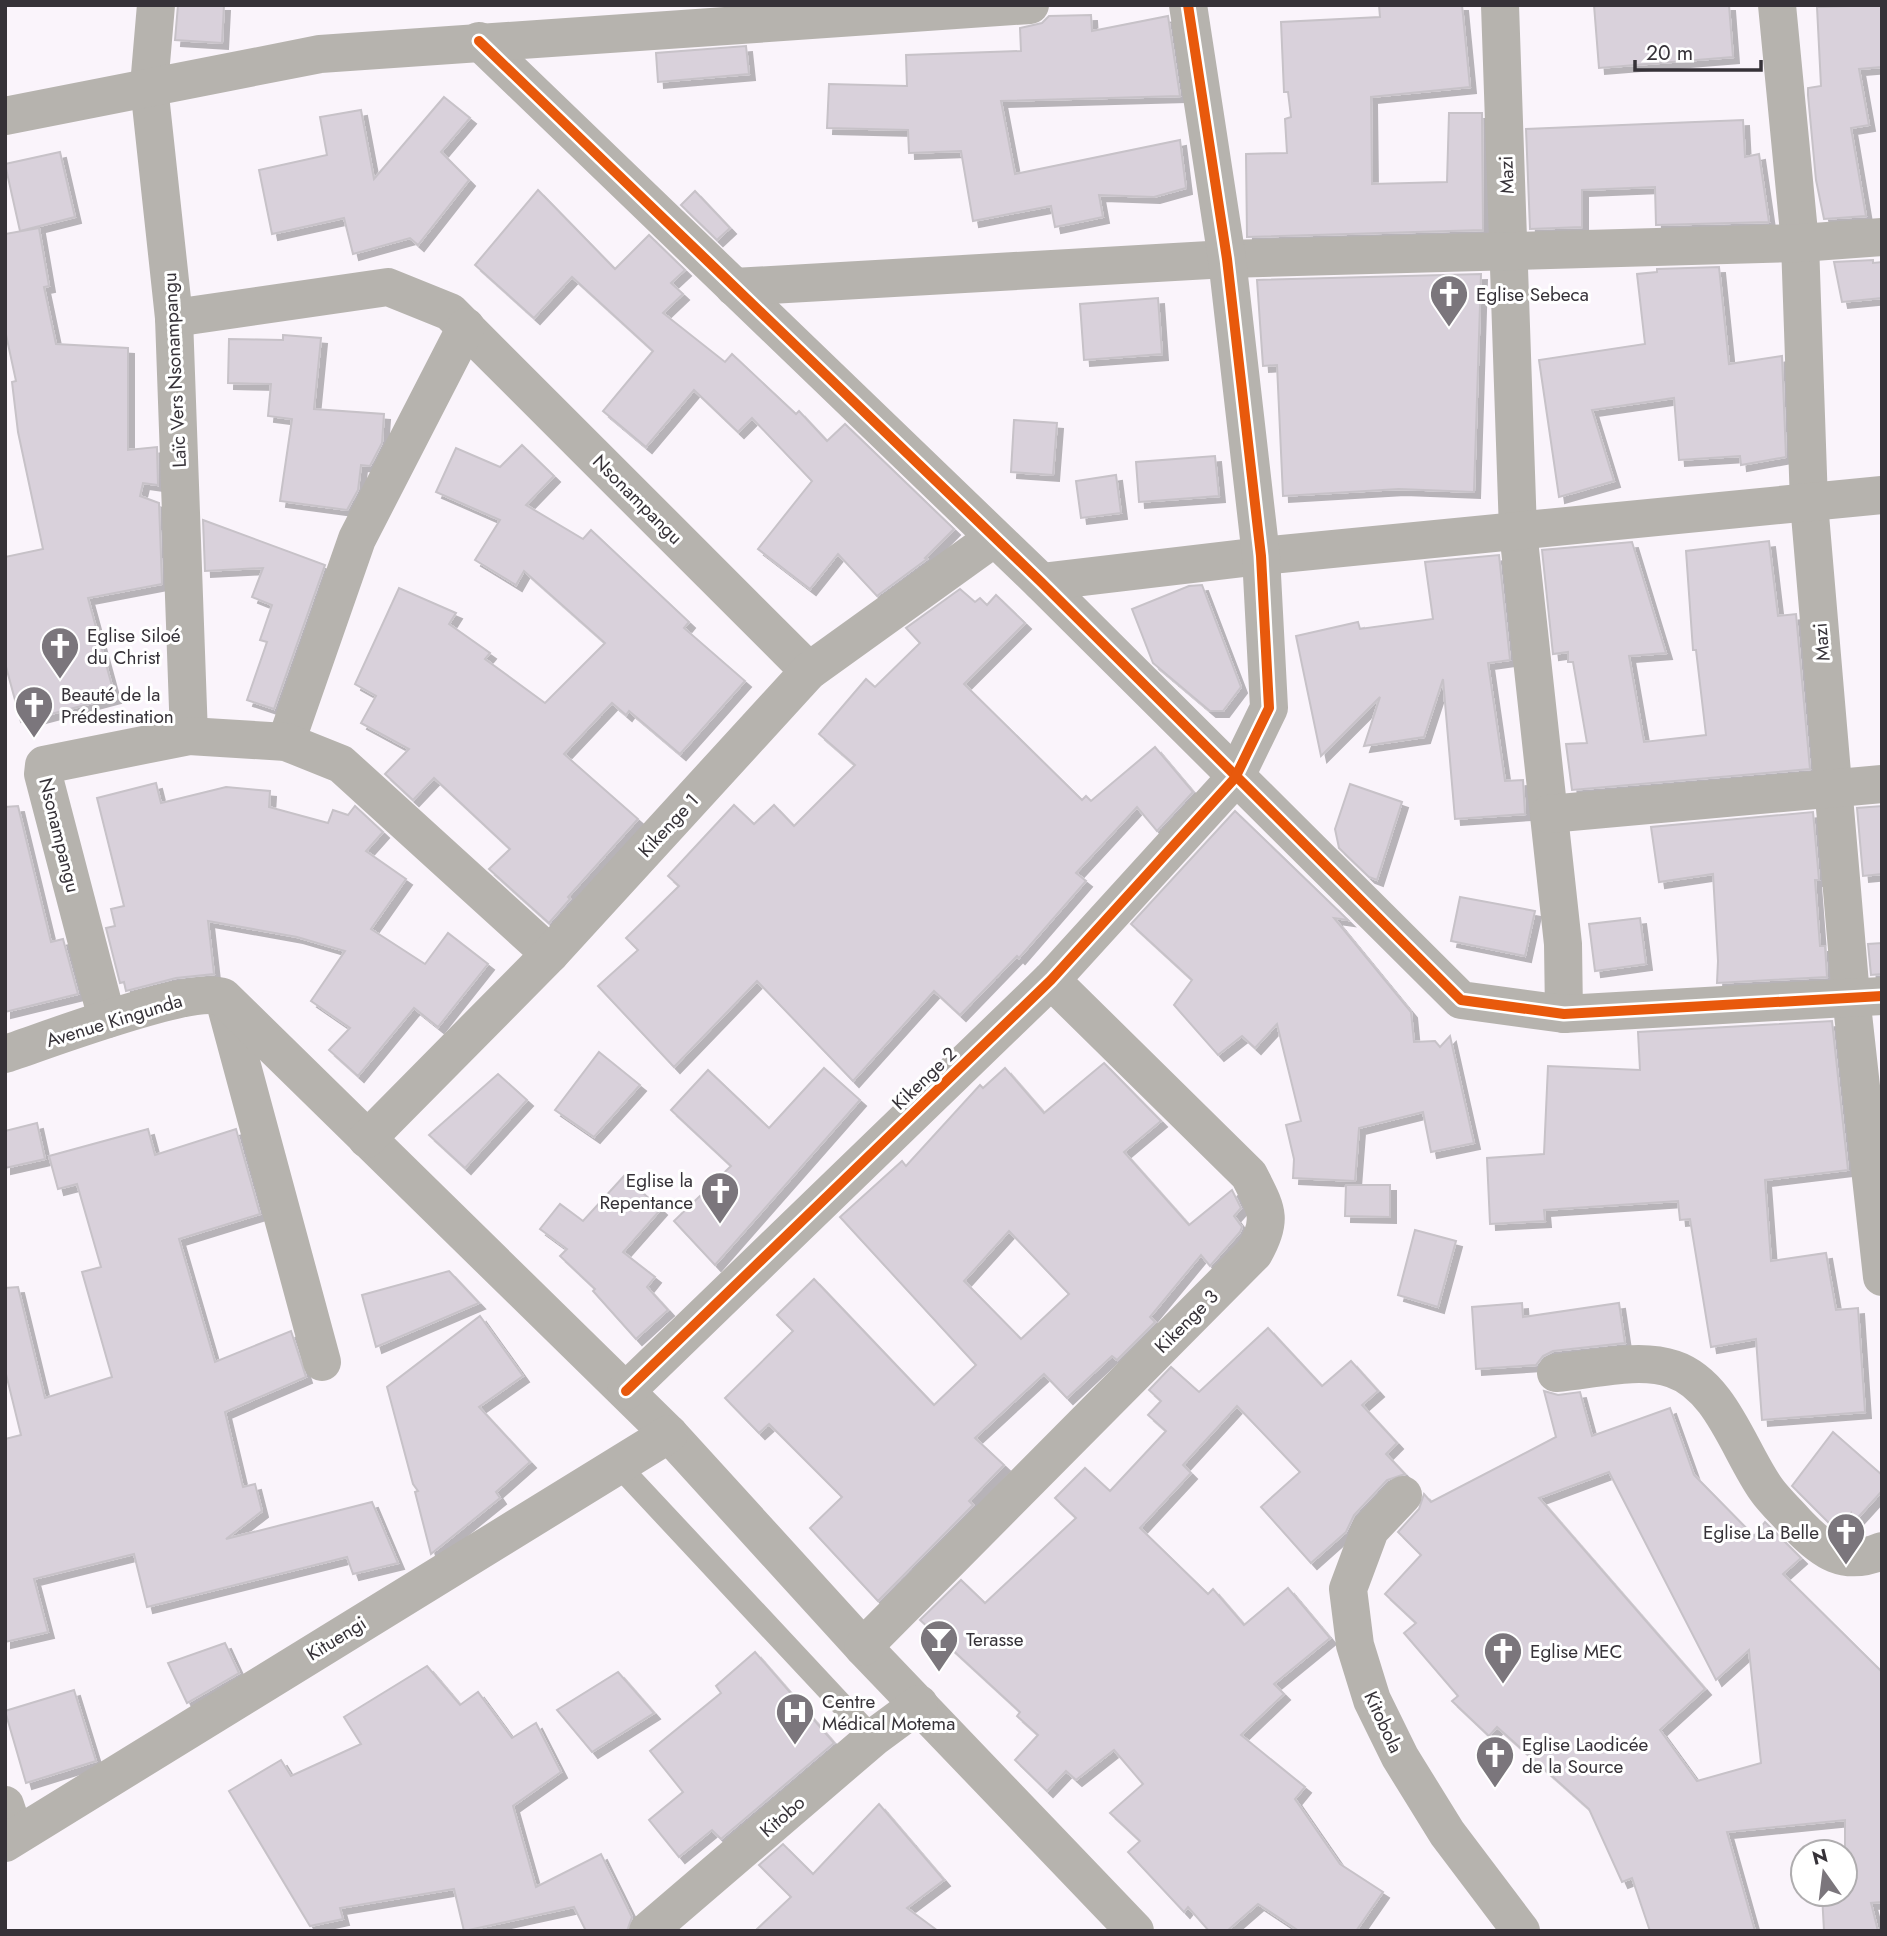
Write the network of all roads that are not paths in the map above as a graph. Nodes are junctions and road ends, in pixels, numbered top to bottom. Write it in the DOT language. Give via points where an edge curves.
graph roads {
  1 [pos="156,5"];
  2 [pos="1030,5"];
  3 [pos="1188,5"];
  4 [pos="1500,5"];
  5 [pos="1777,5"];
  6 [pos="479,41"];
  7 [pos="149,86"];
  8 [pos="5,116"];
  9 [pos="1882,237"];
  10 [pos="1800,243"];
  11 [pos="1508,252"];
  12 [pos="1227,259"];
  13 [pos="734,287"];
  14 [pos="174,318"];
  15 [pos="467,327"];
  16 [pos="1882,495"];
  17 [pos="1809,503"];
  18 [pos="1518,531"];
  19 [pos="993,538"];
  20 [pos="1261,556"];
  21 [pos="1041,582"];
  22 [pos="809,671"];
  23 [pos="189,736"];
  24 [pos="286,742"];
  25 [pos="1235,778"];
  26 [pos="1882,784"];
  27 [pos="1833,789"];
  28 [pos="1549,814"];
  29 [pos="550,954"];
  30 [pos="1051,980"];
  31 [pos="1867,996"];
  32 [pos="223,997"];
  33 [pos="1564,1014"];
  34 [pos="107,1019"];
  35 [pos="5,1054"];
  36 [pos="367,1139"];
  37 [pos="1882,1277"];
  38 [pos="322,1362"];
  39 [pos="1556,1373"];
  40 [pos="626,1391"];
  41 [pos="669,1434"];
  42 [pos="618,1465"];
  43 [pos="1403,1495"];
  44 [pos="1882,1551"];
  45 [pos="863,1647"];
  46 [pos="919,1703"];
  47 [pos="873,1738"];
  48 [pos="9,1828"];
  49 [pos="648,1931"];
  50 [pos="1135,1931"];
  51 [pos="1521,1931"];
  1 -- 7 [label="street, Laïc Vers Nsonampangu"];
  2 -- 6 [label="street"];
  3 -- 12 [label="street, Kikenge 2"];
  4 -- 11 [label="street, Mazi"];
  5 -- 10 [label="street, Mazi"];
  6 -- 7 [label="street" via="320,54"];
  6 -- 13 [label="street"];
  7 -- 8 [label="street"];
  7 -- 14 [label="street, Laïc Vers Nsonampangu"];
  9 -- 10 [label="street"];
  10 -- 11 [label="street"];
  10 -- 17 [label="street, Mazi"];
  11 -- 12 [label="street"];
  11 -- 18 [label="street, Mazi"];
  12 -- 13 [label="street"];
  12 -- 20 [label="street, Kikenge 2"];
  13 -- 19 [label="street"];
  14 -- 15 [label="street, Nsonampangu" via="388,287 450,312"];
  14 -- 23 [label="street, Laïc Vers Nsonampangu"];
  15 -- 22 [label="street, Nsonampangu"];
  15 -- 24 [label="street" via="357,539"];
  16 -- 17 [label="street"];
  17 -- 18 [label="street"];
  17 -- 27 [label="street, Mazi"];
  18 -- 20 [label="street"];
  18 -- 28 [label="street, Mazi"];
  19 -- 21 [label="street"];
  19 -- 22 [label="street, Kikenge 1"];
  20 -- 21 [label="street"];
  20 -- 25 [label="street, Kikenge 2" via="1269,708"];
  21 -- 25 [label="street"];
  22 -- 29 [label="street, Kikenge 1"];
  23 -- 24 [label="street, Nsonampangu"];
  23 -- 34 [label="street, Nsonampangu" via="44,765"];
  24 -- 29 [label="street, Nsonampangu" via="341,764"];
  25 -- 30 [label="street, Kikenge 2"];
  25 -- 33 [label="street" via="1270,807 1461,1000"];
  26 -- 27 [label="street"];
  27 -- 28 [label="street"];
  27 -- 31 [label="street, Mazi"];
  28 -- 33 [label="street, Mazi" via="1563,944"];
  29 -- 36 [label="street, Kikenge 1"];
  30 -- 40 [label="street, Kikenge 2"];
  30 -- 45 [label="street, Kikenge 3" via="1249,1175 1264,1204 1267,1230 1254,1253"];
  31 -- 33 [label="street"];
  31 -- 37 [label="street, Mazi"];
  32 -- 34 [label="street, Avenue Kingunda" via="201,994"];
  32 -- 36 [label="street"];
  32 -- 38 [label="street"];
  34 -- 35 [label="street, Avenue Kingunda"];
  36 -- 40 [label="street"];
  39 -- 44 [label="street" via="1645,1364 1674,1369 1703,1387 1766,1491 1821,1549 1844,1556"];
  40 -- 41 [label="street"];
  41 -- 42 [label="street, Kituengi"];
  41 -- 45 [label="street"];
  42 -- 47 [label="lane"];
  42 -- 48 [label="street, Kituengi"];
  43 -- 51 [label="street, Kitobola" via="1370,1530 1348,1590 1355,1645 1371,1700 1400,1757 1447,1833"];
  45 -- 46 [label="street"];
  46 -- 47 [label="street, Kitobo"];
  46 -- 50 [label="street"];
  47 -- 49 [label="street, Kitobo"];
}
